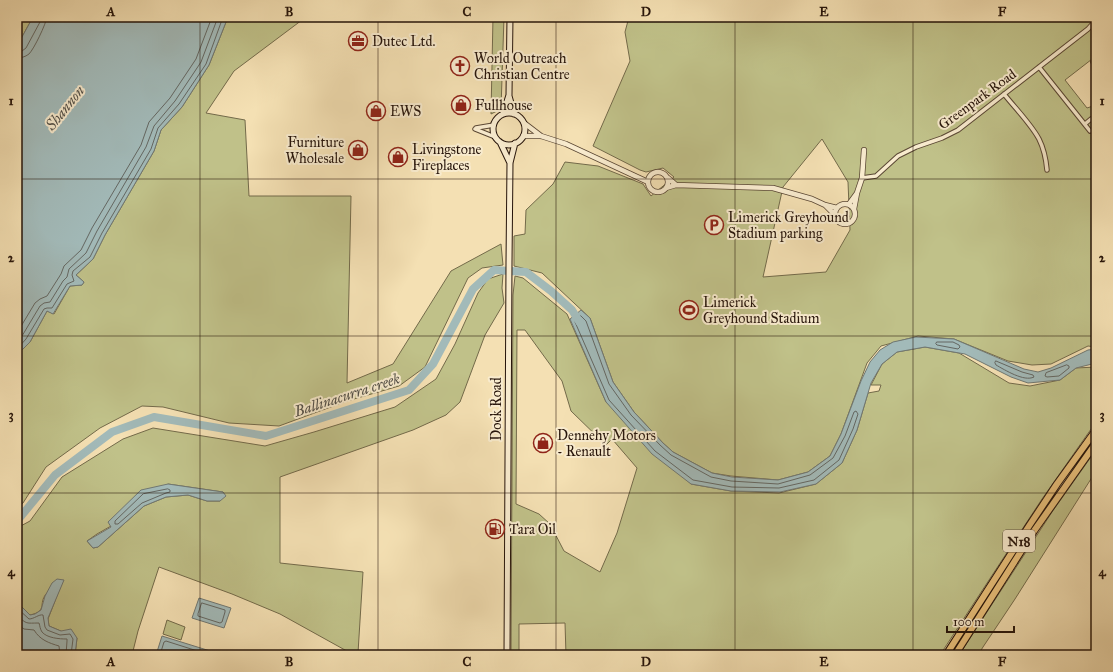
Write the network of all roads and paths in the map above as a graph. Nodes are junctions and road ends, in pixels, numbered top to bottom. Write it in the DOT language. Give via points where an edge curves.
graph roads {
  1 [pos="510,17"];
  2 [pos="1096,20"];
  3 [pos="1092,62"];
  4 [pos="1039,67"];
  5 [pos="1096,67"];
  6 [pos="1004,94"];
  7 [pos="509,95"];
  8 [pos="503,114"];
  9 [pos="514,114"];
  10 [pos="1092,119"];
  11 [pos="524,123"];
  12 [pos="1085,124"];
  13 [pos="494,125"];
  14 [pos="1090,131"];
  15 [pos="523,136"];
  16 [pos="541,136"];
  17 [pos="495,137"];
  18 [pos="499,141"];
  19 [pos="515,144"];
  20 [pos="864,150"];
  21 [pos="510,163"];
  22 [pos="1047,170"];
  23 [pos="638,176"];
  24 [pos="651,176"];
  25 [pos="666,176"];
  26 [pos="862,178"];
  27 [pos="648,182"];
  28 [pos="676,184"];
  29 [pos="666,188"];
  30 [pos="857,193"];
  31 [pos="850,204"];
  32 [pos="825,206"];
  33 [pos="837,208"];
  34 [pos="854,209"];
  35 [pos="835,216"];
  36 [pos="1096,430"];
  37 [pos="1096,443"];
  38 [pos="506,655"];
  39 [pos="946,655"];
  40 [pos="955,655"];
  1 -- 7 [label="main road"];
  2 -- 4 [label="street, Greenpark Road"];
  3 -- 5 [label="street"];
  4 -- 6 [label="street, Greenpark Road"];
  4 -- 12 [label="street"];
  6 -- 22 [label="street" via="1034,130 1044,153"];
  6 -- 26 [label="street, Greenpark Road" via="952,133 898,156 876,176"];
  7 -- 8 [label="main road"];
  7 -- 9 [label="main road"];
  8 -- 9 [label="main road"];
  8 -- 13 [label="main road"];
  9 -- 11 [label="main road"];
  10 -- 12 [label="street"];
  11 -- 15 [label="main road"];
  11 -- 16 [label="street"];
  12 -- 14 [label="street"];
  13 -- 17 [label="main road"];
  13 -- 17 [label="street" via="475,129"];
  15 -- 16 [label="street"];
  15 -- 19 [label="main road"];
  16 -- 23 [label="street" via="566,144"];
  17 -- 18 [label="main road"];
  18 -- 19 [label="main road" via="507,145"];
  18 -- 21 [label="main road, Dock Road"];
  19 -- 21 [label="main road, Dock Road"];
  20 -- 26 [label="street"];
  21 -- 38 [label="main road, Dock Road"];
  23 -- 24 [label="street"];
  23 -- 27 [label="street"];
  24 -- 25 [label="street" via="660,172"];
  24 -- 27 [label="street"];
  25 -- 28 [label="street"];
  25 -- 29 [label="street"];
  26 -- 30 [label="street"];
  27 -- 29 [label="street" via="655,191"];
  28 -- 29 [label="street"];
  28 -- 32 [label="street" via="773,188 812,199"];
  30 -- 31 [label="street"];
  30 -- 34 [label="street"];
  31 -- 33 [label="street" via="843,204"];
  31 -- 34 [label="street"];
  32 -- 33 [label="street"];
  32 -- 35 [label="street"];
  33 -- 35 [label="street"];
  34 -- 35 [label="street" via="855,218 848,224 840,223"];
  36 -- 39 [label="highway, N18" via="1029,526"];
  37 -- 40 [label="highway, N18" via="1026,543"];
}
